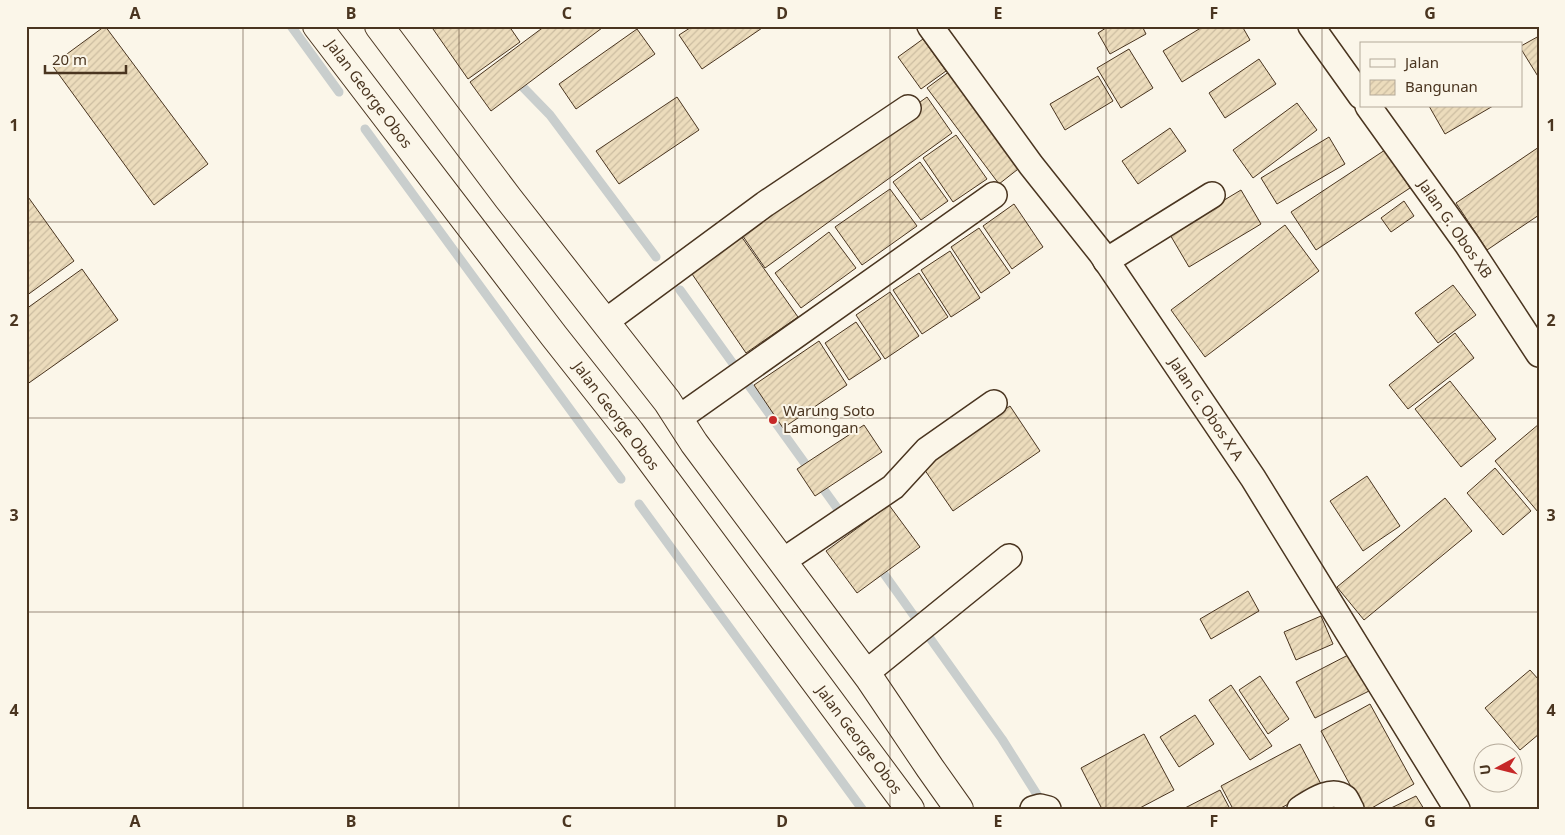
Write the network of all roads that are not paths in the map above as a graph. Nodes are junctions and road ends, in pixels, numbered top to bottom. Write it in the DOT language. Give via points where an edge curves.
graph roads {
  1 [pos="317,26"];
  2 [pos="379,26"];
  3 [pos="930,26"];
  4 [pos="1311,26"];
  5 [pos="1360,95"];
  6 [pos="908,108"];
  7 [pos="1369,108"];
  8 [pos="994,195"];
  9 [pos="1212,195"];
  10 [pos="1106,261"];
  11 [pos="605,322"];
  12 [pos="1539,354"];
  13 [pos="994,403"];
  14 [pos="679,418"];
  15 [pos="1008,557"];
  16 [pos="783,561"];
  17 [pos="866,672"];
  18 [pos="910,809"];
  19 [pos="959,809"];
  20 [pos="1033,809"];
  21 [pos="1048,809"];
  22 [pos="1300,809"];
  23 [pos="1351,809"];
  24 [pos="1457,809"];
  1 -- 18 [label="main road, Jalan George Obos" via="630,432"];
  2 -- 11 [label="main road"];
  3 -- 10 [label="street, Jalan G. Obos X A"];
  4 -- 5 [label="street"];
  6 -- 11 [label="street" via="765,204"];
  7 -- 12 [label="street, Jalan G. Obos XB" via="1467,244"];
  8 -- 14 [label="street"];
  9 -- 10 [label="street"];
  10 -- 24 [label="street, Jalan G. Obos X A" via="1253,478"];
  11 -- 14 [label="main road"];
  13 -- 16 [label="street" via="927,450 893,488"];
  14 -- 16 [label="main road" via="694,444"];
  15 -- 17 [label="street"];
  16 -- 17 [label="main road"];
  17 -- 19 [label="main road"];
  20 -- 21 [label="street"];
  22 -- 23 [label="street" via="1322,796 1335,794 1345,798"];
}
